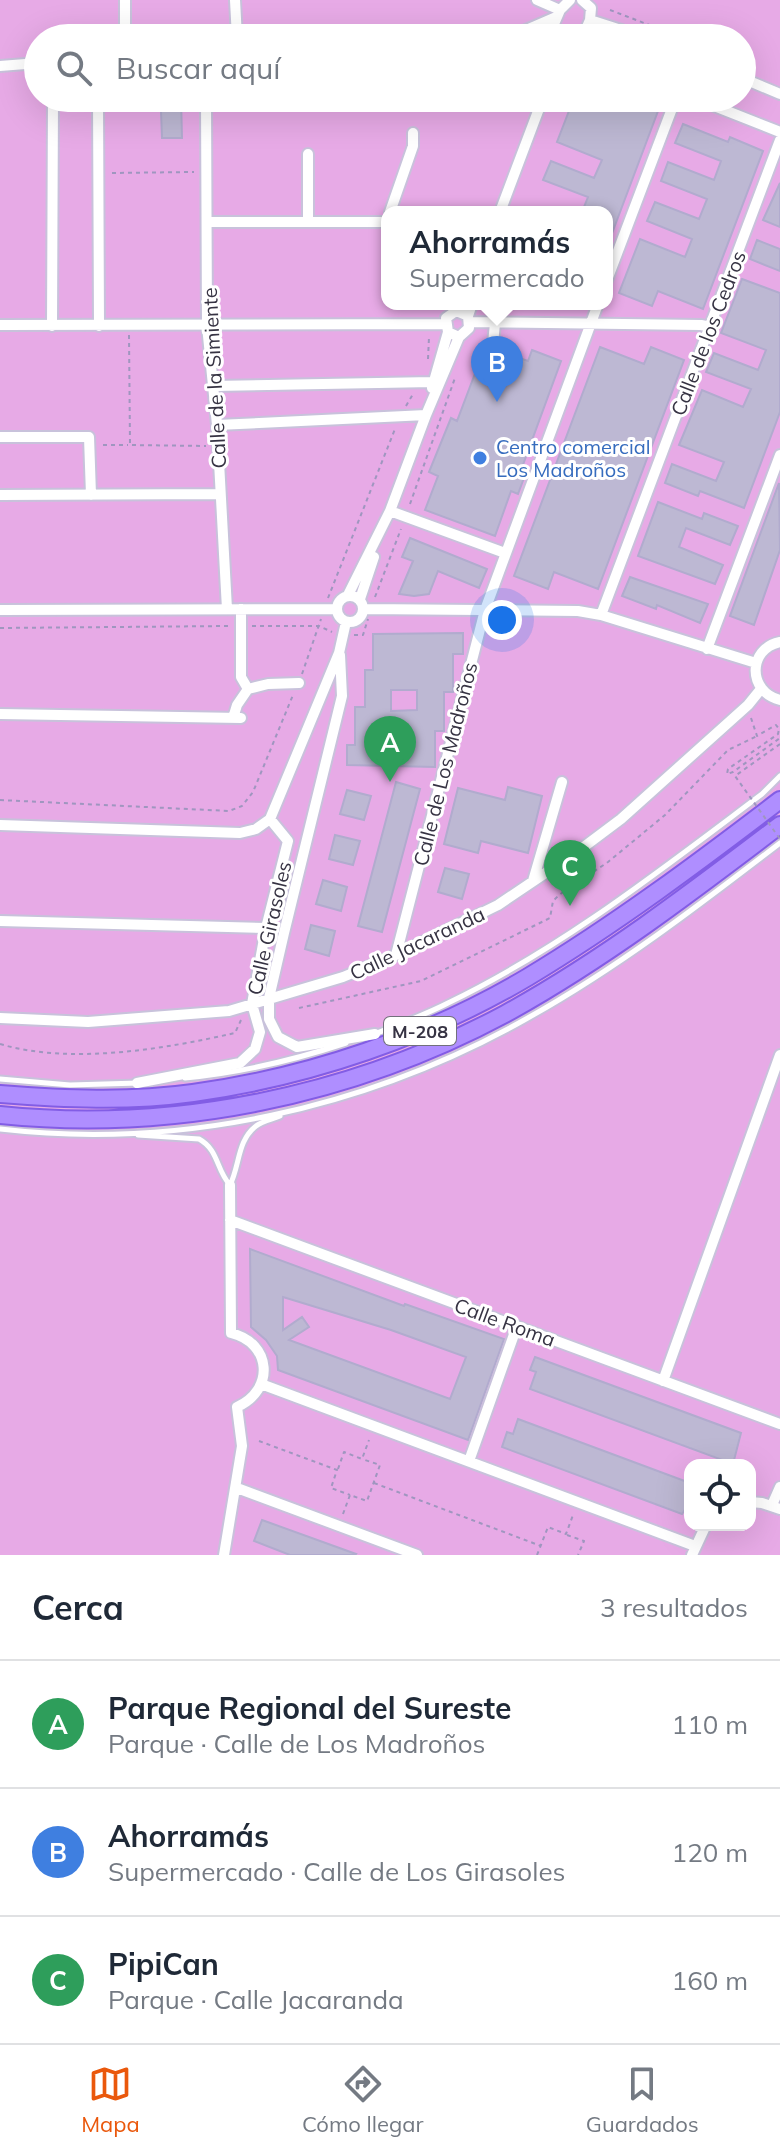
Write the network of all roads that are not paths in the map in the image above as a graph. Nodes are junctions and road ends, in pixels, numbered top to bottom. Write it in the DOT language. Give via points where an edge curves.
graph roads {
  1 [pos="125,0"];
  2 [pos="235,0"];
  3 [pos="537,0"];
  4 [pos="570,0"];
  5 [pos="582,0"];
  6 [pos="557,17"];
  7 [pos="590,20"];
  8 [pos="125,24"];
  9 [pos="236,24"];
  10 [pos="543,24"];
  11 [pos="554,24"];
  12 [pos="557,24"];
  13 [pos="588,24"];
  14 [pos="602,24"];
  15 [pos="24,64"];
  16 [pos="0,66"];
  17 [pos="756,84"];
  18 [pos="780,94"];
  19 [pos="53,112"];
  20 [pos="98,112"];
  21 [pos="206,112"];
  22 [pos="538,112"];
  23 [pos="671,112"];
  24 [pos="729,112"];
  25 [pos="780,132"];
  26 [pos="413,133"];
  27 [pos="780,140"];
  28 [pos="308,154"];
  29 [pos="392,206"];
  30 [pos="502,206"];
  31 [pos="209,222"];
  32 [pos="308,222"];
  33 [pos="381,222"];
  34 [pos="613,264"];
  35 [pos="456,310"];
  36 [pos="460,310"];
  37 [pos="471,310"];
  38 [pos="596,310"];
  39 [pos="469,319"];
  40 [pos="495,323"];
  41 [pos="0,325"];
  42 [pos="590,325"];
  43 [pos="52,326"];
  44 [pos="99,326"];
  45 [pos="207,326"];
  46 [pos="711,327"];
  47 [pos="446,328"];
  48 [pos="459,337"];
  49 [pos="493,344"];
  50 [pos="433,382"];
  51 [pos="213,386"];
  52 [pos="426,414"];
  53 [pos="217,425"];
  54 [pos="0,437"];
  55 [pos="780,455"];
  56 [pos="220,494"];
  57 [pos="0,495"];
  58 [pos="91,495"];
  59 [pos="390,511"];
  60 [pos="382,528"];
  61 [pos="505,553"];
  62 [pos="348,595"];
  63 [pos="365,606"];
  64 [pos="227,609"];
  65 [pos="241,609"];
  66 [pos="336,609"];
  67 [pos="0,610"];
  68 [pos="485,610"];
  69 [pos="601,615"];
  70 [pos="346,622"];
  71 [pos="780,642"];
  72 [pos="707,649"];
  73 [pos="339,653"];
  74 [pos="756,663"];
  75 [pos="299,683"];
  76 [pos="248,689"];
  77 [pos="761,689"];
  78 [pos="780,700"];
  79 [pos="0,714"];
  80 [pos="780,778"];
  81 [pos="562,782"];
  82 [pos="780,800"];
  83 [pos="270,819"];
  84 [pos="0,825"];
  85 [pos="780,825"];
  86 [pos="288,841"];
  87 [pos="780,841"];
  88 [pos="305,844"];
  89 [pos="533,881"];
  90 [pos="0,921"];
  91 [pos="266,928"];
  92 [pos="396,955"];
  93 [pos="269,998"];
  94 [pos="252,1004"];
  95 [pos="0,1018"];
  96 [pos="375,1034"];
  97 [pos="780,1055"];
  98 [pos="0,1079"];
  99 [pos="137,1083"];
  100 [pos="0,1094"];
  101 [pos="291,1111"];
  102 [pos="0,1115"];
  103 [pos="0,1129"];
  104 [pos="121,1134"];
  105 [pos="230,1185"];
  106 [pos="230,1220"];
  107 [pos="517,1326"];
  108 [pos="663,1381"];
  109 [pos="261,1384"];
  110 [pos="780,1424"];
  111 [pos="469,1461"];
  112 [pos="780,1487"];
  113 [pos="237,1488"];
  114 [pos="756,1503"];
  115 [pos="776,1507"];
  116 [pos="703,1531"];
  117 [pos="694,1551"];
  118 [pos="224,1555"];
  119 [pos="417,1555"];
  1 -- 8 [label="street"];
  2 -- 9 [label="street"];
  3 -- 6 [label="street"];
  4 -- 6 [label="street"];
  5 -- 7 [label="street" via="591,8"];
  6 -- 10 [label="street"];
  6 -- 11 [label="street"];
  6 -- 12 [label="street"];
  7 -- 13 [label="street"];
  7 -- 14 [label="street"];
  15 -- 16 [label="street"];
  17 -- 18 [label="street"];
  19 -- 43 [label="street"];
  20 -- 44 [label="street"];
  21 -- 31 [label="street, Calle de la Simiente"];
  22 -- 30 [label="street"];
  23 -- 34 [label="street"];
  24 -- 25 [label="street"];
  26 -- 29 [label="street"];
  27 -- 46 [label="street, Calle de los Cedros"];
  28 -- 32 [label="street"];
  31 -- 32 [label="street"];
  31 -- 45 [label="street, Calle de la Simiente"];
  32 -- 33 [label="street"];
  35 -- 47 [label="street" via="446,318"];
  36 -- 39 [label="street"];
  37 -- 39 [label="street"];
  38 -- 42 [label="street, Calle de Los Madroños"];
  39 -- 40 [label="street"];
  39 -- 48 [label="street"];
  40 -- 42 [label="street"];
  40 -- 49 [label="street"];
  41 -- 43 [label="street"];
  42 -- 46 [label="street"];
  42 -- 61 [label="street, Calle de Los Madroños"];
  43 -- 44 [label="street"];
  44 -- 45 [label="street"];
  45 -- 47 [label="street"];
  45 -- 51 [label="street, Calle de la Simiente"];
  46 -- 69 [label="street, Calle de los Cedros"];
  47 -- 48 [label="street"];
  47 -- 50 [label="street"];
  48 -- 52 [label="street"];
  50 -- 51 [label="street"];
  50 -- 52 [label="street"];
  51 -- 53 [label="street, Calle de la Simiente"];
  52 -- 53 [label="street"];
  52 -- 59 [label="street"];
  53 -- 56 [label="street, Calle de la Simiente"];
  54 -- 58 [label="street" via="89,437"];
  55 -- 72 [label="street"];
  56 -- 58 [label="street"];
  56 -- 64 [label="street, Calle de la Simiente"];
  57 -- 58 [label="street"];
  59 -- 60 [label="street"];
  59 -- 61 [label="street"];
  60 -- 62 [label="street"];
  60 -- 63 [label="street"];
  61 -- 68 [label="street, Calle de Los Madroños"];
  62 -- 63 [label="street"];
  62 -- 66 [label="street"];
  63 -- 68 [label="street"];
  63 -- 70 [label="street" via="362,616"];
  64 -- 65 [label="street"];
  64 -- 67 [label="street"];
  65 -- 66 [label="street"];
  65 -- 76 [label="street" via="241,677"];
  66 -- 70 [label="street"];
  68 -- 69 [label="street"];
  68 -- 92 [label="street, Calle de Los Madroños"];
  69 -- 72 [label="street"];
  70 -- 73 [label="street, Calle Girasoles"];
  71 -- 74 [label="street" via="766,648"];
  72 -- 74 [label="street"];
  73 -- 83 [label="street, Calle Girasoles"];
  73 -- 88 [label="street, Calle Girasoles" via="342,696"];
  74 -- 77 [label="street"];
  75 -- 76 [label="street"];
  76 -- 79 [label="street" via="237,705 237,718"];
  77 -- 78 [label="street"];
  77 -- 89 [label="street, Calle Jacaranda" via="621,819"];
  80 -- 96 [label="lane" via="635,890 540,953 447,1004"];
  81 -- 89 [label="street"];
  82 -- 100 [label="main road, M-208" via="637,906 527,978 412,1035 303,1072 193,1093 65,1099"];
  83 -- 84 [label="street" via="240,833"];
  83 -- 86 [label="street, Calle Girasoles"];
  85 -- 102 [label="main road, M-208" via="610,949 505,1013 426,1051 327,1087 228,1109 135,1119"];
  86 -- 88 [label="street"];
  86 -- 91 [label="street, Calle Girasoles"];
  87 -- 101 [label="lane" via="644,944 524,1020 388,1083"];
  88 -- 93 [label="street, Calle Girasoles"];
  89 -- 92 [label="street, Calle Jacaranda" via="498,905"];
  90 -- 91 [label="street"];
  91 -- 94 [label="street, Calle Girasoles"];
  92 -- 93 [label="street, Calle Jacaranda"];
  93 -- 94 [label="street, Calle Jacaranda"];
  93 -- 96 [label="street, Calle Girasoles" via="269,1019 278,1037 297,1047"];
  94 -- 95 [label="street, Calle Jacaranda" via="229,1011 88,1022"];
  94 -- 99 [label="street, Calle Girasoles" via="260,1032 255,1049 240,1063"];
  96 -- 99 [label="lane" via="221,1075"];
  97 -- 108 [label="street"];
  98 -- 99 [label="lane"];
  101 -- 104 [label="lane" via="212,1126"];
  101 -- 105 [label="lane" via="256,1126 241,1146"];
  103 -- 104 [label="lane"];
  104 -- 105 [label="lane" via="199,1139 215,1153"];
  105 -- 106 [label="street"];
  106 -- 107 [label="street, Calle Roma"];
  106 -- 109 [label="street" via="231,1333 258,1351 264,1367"];
  107 -- 108 [label="street, Calle Roma"];
  107 -- 111 [label="street"];
  108 -- 110 [label="street, Calle Roma"];
  109 -- 111 [label="street"];
  109 -- 113 [label="street" via="237,1407 242,1446"];
  111 -- 117 [label="street"];
  112 -- 115 [label="street"];
  113 -- 118 [label="street"];
  113 -- 119 [label="street"];
  114 -- 115 [label="street"];
  116 -- 117 [label="street"];
}
